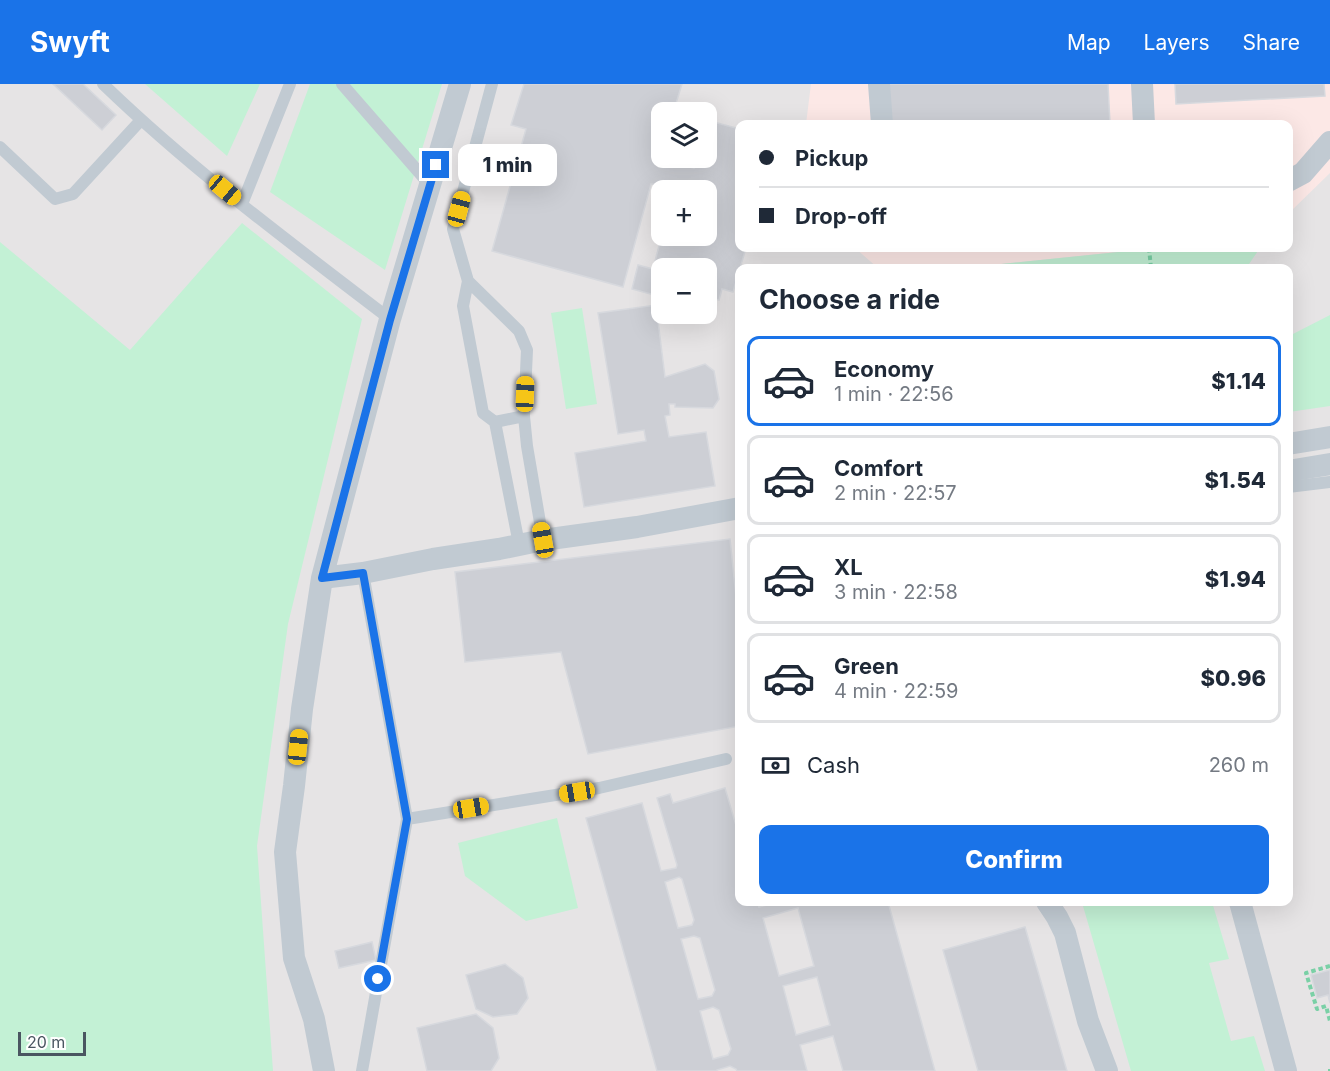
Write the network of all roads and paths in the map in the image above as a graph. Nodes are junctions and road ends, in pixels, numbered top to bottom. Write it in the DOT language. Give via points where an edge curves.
graph roads {
  1 [pos="103,84"];
  2 [pos="290,84"];
  3 [pos="342,84"];
  4 [pos="460,84"];
  5 [pos="492,84"];
  6 [pos="879,84"];
  7 [pos="1142,84"];
  8 [pos="141,120"];
  9 [pos="882,120"];
  10 [pos="1144,120"];
  11 [pos="1330,142"];
  12 [pos="0,147"];
  13 [pos="1293,178"];
  14 [pos="430,185"];
  15 [pos="242,204"];
  16 [pos="468,280"];
  17 [pos="390,320"];
  18 [pos="524,416"];
  19 [pos="495,422"];
  20 [pos="1330,437"];
  21 [pos="1293,443"];
  22 [pos="1330,464"];
  23 [pos="1293,470"];
  24 [pos="1330,482"];
  25 [pos="1293,486"];
  26 [pos="735,509"];
  27 [pos="543,540"];
  28 [pos="519,544"];
  29 [pos="363,573"];
  30 [pos="322,578"];
  31 [pos="726,759"];
  32 [pos="407,819"];
  33 [pos="1050,906"];
  34 [pos="1241,906"];
  35 [pos="1330,966"];
  36 [pos="1330,1021"];
  37 [pos="324,1071"];
  38 [pos="362,1071"];
  39 [pos="1107,1071"];
  40 [pos="1286,1071"];
  1 -- 8 [label="lane"];
  2 -- 15 [label="lane"];
  3 -- 14 [label="lane"];
  4 -- 14 [label="street"];
  5 -- 16 [label="lane" via="453,230"];
  6 -- 9 [label="street"];
  7 -- 10 [label="street"];
  8 -- 12 [label="lane" via="73,194 56,199"];
  8 -- 15 [label="lane"];
  11 -- 13 [label="street" via="1303,173"];
  14 -- 17 [label="street"];
  15 -- 17 [label="lane"];
  16 -- 18 [label="lane" via="519,331 527,350"];
  16 -- 19 [label="lane" via="463,306 483,413"];
  17 -- 30 [label="street"];
  18 -- 19 [label="lane"];
  18 -- 27 [label="lane"];
  19 -- 28 [label="lane"];
  20 -- 21 [label="street"];
  22 -- 23 [label="street"];
  24 -- 25 [label="lane"];
  26 -- 27 [label="street"];
  27 -- 28 [label="street"];
  28 -- 29 [label="street"];
  29 -- 30 [label="street"];
  29 -- 32 [label="lane"];
  30 -- 37 [label="street" via="285,852 294,958 314,1019"];
  31 -- 32 [label="lane" via="599,788"];
  32 -- 38 [label="lane"];
  33 -- 39 [label="street" via="1065,933 1088,1022"];
  34 -- 40 [label="street"];
  35 -- 36 [label="path" via="1306,973 1317,1009 1326,1006"];
}
